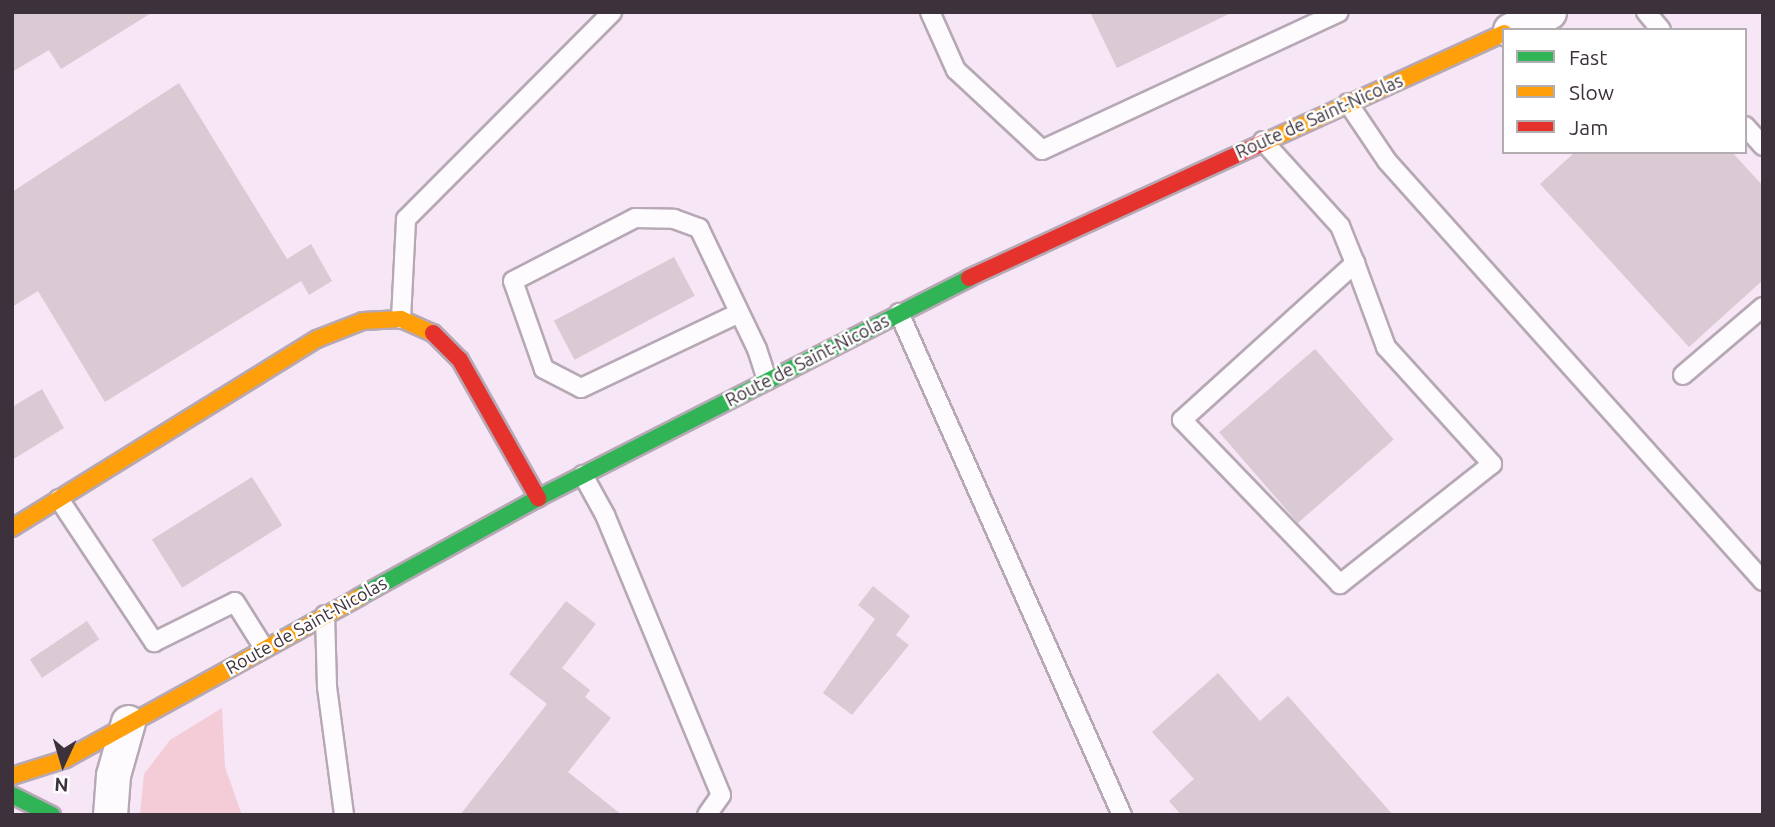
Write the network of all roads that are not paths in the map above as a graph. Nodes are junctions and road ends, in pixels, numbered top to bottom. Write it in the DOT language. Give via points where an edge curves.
graph roads {
  1 [pos="612,12"];
  2 [pos="930,12"];
  3 [pos="1339,12"];
  4 [pos="1549,12"];
  5 [pos="1646,12"];
  6 [pos="1514,28"];
  7 [pos="1659,28"];
  8 [pos="1502,34"];
  9 [pos="1348,103"];
  10 [pos="1747,128"];
  11 [pos="1263,141"];
  12 [pos="1763,146"];
  13 [pos="1355,263"];
  14 [pos="1763,307"];
  15 [pos="739,313"];
  16 [pos="899,313"];
  17 [pos="401,319"];
  18 [pos="1683,375"];
  19 [pos="767,380"];
  20 [pos="583,475"];
  21 [pos="538,498"];
  22 [pos="60,499"];
  23 [pos="15,520"];
  24 [pos="1763,582"];
  25 [pos="325,615"];
  26 [pos="264,648"];
  27 [pos="128,722"];
  28 [pos="12,776"];
  29 [pos="12,794"];
  30 [pos="52,815"];
  31 [pos="110,815"];
  32 [pos="344,815"];
  33 [pos="707,815"];
  34 [pos="1122,815"];
  1 -- 17 [label="lane" via="406,219"];
  2 -- 3 [label="lane" via="956,70 1042,150"];
  4 -- 6 [label="street"];
  5 -- 7 [label="lane"];
  8 -- 9 [label="street, Route de Saint-Nicolas"];
  9 -- 11 [label="street, Route de Saint-Nicolas"];
  9 -- 24 [label="lane" via="1387,161"];
  10 -- 12 [label="lane"];
  11 -- 13 [label="lane" via="1340,226"];
  11 -- 16 [label="street, Route de Saint-Nicolas"];
  13 -- 13 [label="lane" via="1386,347 1492,464 1340,584 1182,420"];
  14 -- 18 [label="lane"];
  15 -- 15 [label="lane" via="699,228 674,219 635,218 513,281 544,369 581,388"];
  15 -- 19 [label="lane"];
  16 -- 19 [label="street, Route de Saint-Nicolas"];
  16 -- 34 [label="lane"];
  17 -- 21 [label="street" via="434,333 460,360"];
  17 -- 22 [label="street" via="363,321 317,340"];
  19 -- 20 [label="street, Route de Saint-Nicolas"];
  20 -- 21 [label="street, Route de Saint-Nicolas"];
  20 -- 33 [label="lane" via="606,515 722,795"];
  21 -- 25 [label="street, Route de Saint-Nicolas"];
  22 -- 23 [label="street"];
  22 -- 26 [label="lane" via="153,642 235,602"];
  25 -- 26 [label="street, Route de Saint-Nicolas"];
  25 -- 32 [label="lane" via="327,687"];
  26 -- 27 [label="street, Route de Saint-Nicolas"];
  27 -- 28 [label="street, Route de Saint-Nicolas" via="66,759"];
  27 -- 31 [label="street" via="113,775"];
  29 -- 30 [label="street"];
}
